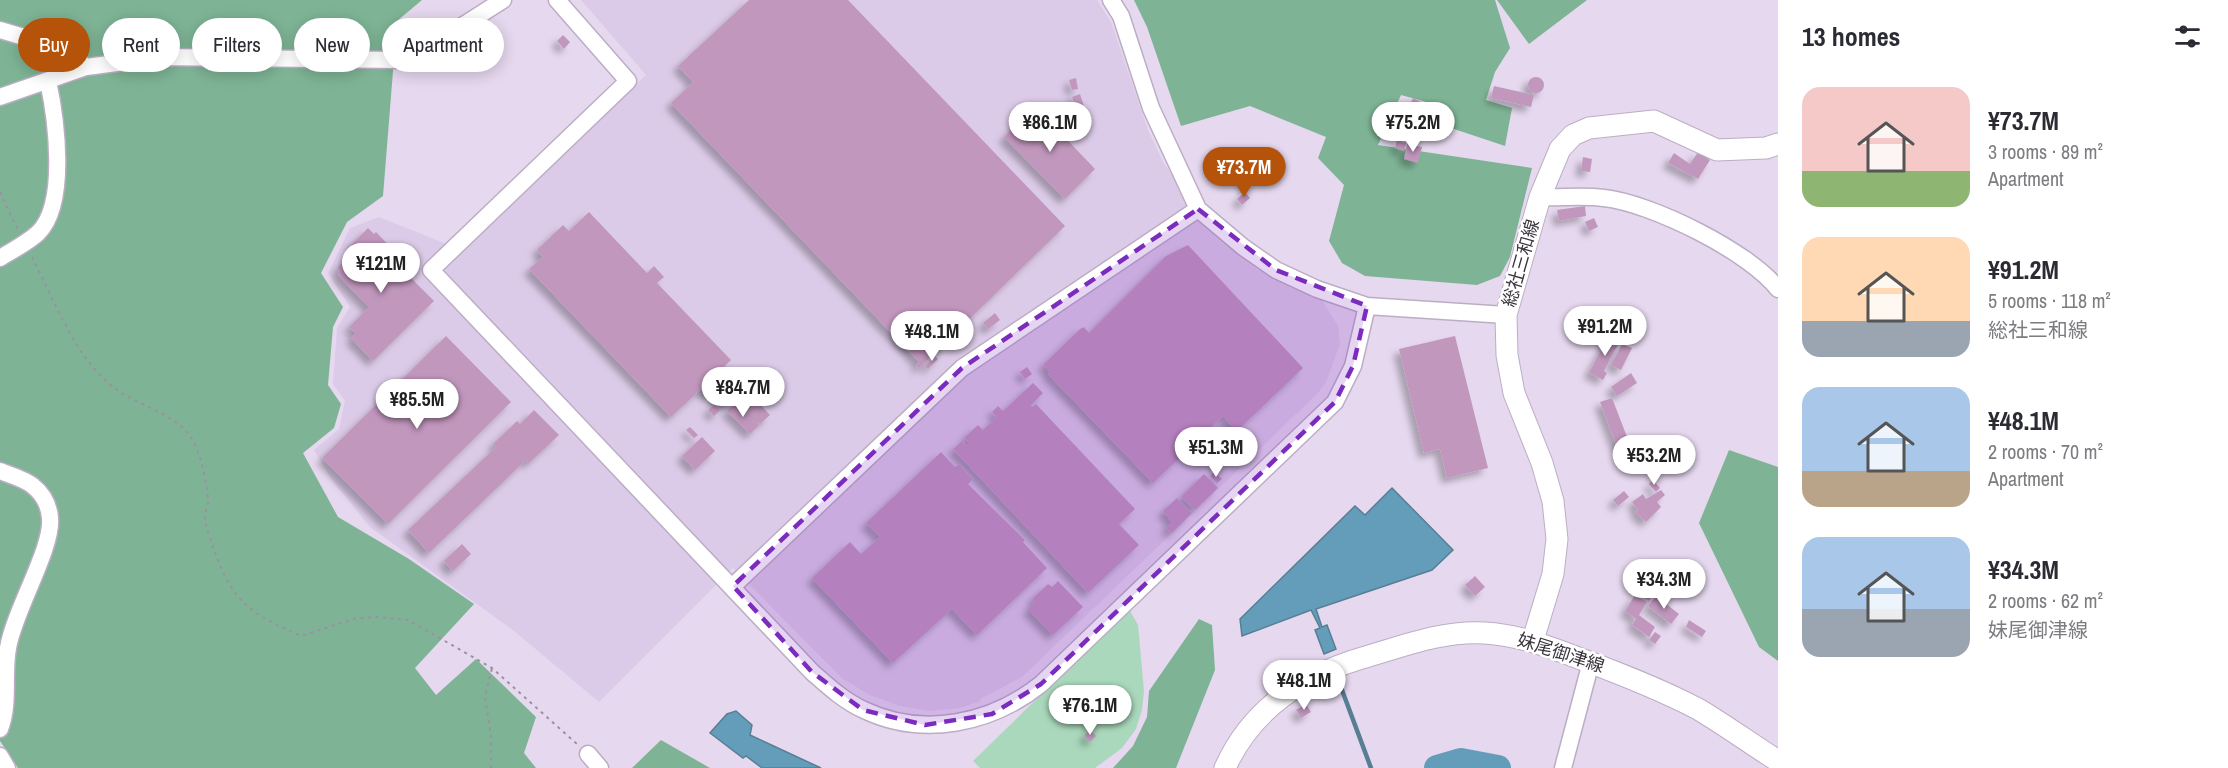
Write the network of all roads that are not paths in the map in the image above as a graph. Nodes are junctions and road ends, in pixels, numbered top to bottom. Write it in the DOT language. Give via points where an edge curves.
graph roads {
  1 [pos="503,0"];
  2 [pos="557,0"];
  3 [pos="1111,0"];
  4 [pos="0,30"];
  5 [pos="18,35"];
  6 [pos="90,66"];
  7 [pos="72,72"];
  8 [pos="48,81"];
  9 [pos="0,97"];
  10 [pos="1778,144"];
  11 [pos="1540,197"];
  12 [pos="1198,209"];
  13 [pos="0,258"];
  14 [pos="1778,289"];
  15 [pos="1367,306"];
  16 [pos="1506,315"];
  17 [pos="0,471"];
  18 [pos="733,586"];
  19 [pos="20,607"];
  20 [pos="1533,640"];
  21 [pos="0,644"];
  22 [pos="1591,662"];
  23 [pos="0,729"];
  24 [pos="588,754"];
  25 [pos="0,756"];
  26 [pos="1778,760"];
  27 [pos="7,768"];
  28 [pos="600,768"];
  29 [pos="1225,768"];
  30 [pos="1563,768"];
  1 -- 6 [label="street" via="415,56 401,60 195,56"];
  2 -- 18 [label="street" via="628,81 431,270"];
  3 -- 12 [label="street" via="1121,16 1165,143"];
  4 -- 5 [label="street"];
  7 -- 8 [label="street"];
  8 -- 9 [label="street"];
  8 -- 13 [label="street" via="57,183 54,203 39,232"];
  10 -- 11 [label="main road, 総社三和線" via="1718,150 1654,121 1588,128 1573,135 1560,149"];
  11 -- 14 [label="street" via="1605,198 1651,211 1740,254"];
  11 -- 16 [label="main road, 総社三和線"];
  12 -- 15 [label="street" via="1276,270"];
  12 -- 18 [label="street" via="962,368"];
  15 -- 16 [label="street"];
  15 -- 18 [label="street" via="1353,366 1335,402 1041,684 992,714 957,723 925,725 863,710 812,672"];
  16 -- 20 [label="main road, 総社三和線" via="1507,355 1514,393 1542,464 1557,539 1553,574"];
  17 -- 19 [label="street" via="32,485 46,501 50,519 47,540"];
  19 -- 21 [label="street" via="10,610"];
  19 -- 23 [label="street" via="8,648 5,717"];
  20 -- 22 [label="main road, 妹尾御津線"];
  20 -- 29 [label="main road, 妹尾御津線" via="1485,633 1437,637 1314,676 1274,702 1248,729"];
  22 -- 26 [label="main road, 妹尾御津線" via="1690,705"];
  22 -- 30 [label="street"];
  24 -- 28 [label="street"];
  25 -- 27 [label="street"];
}
